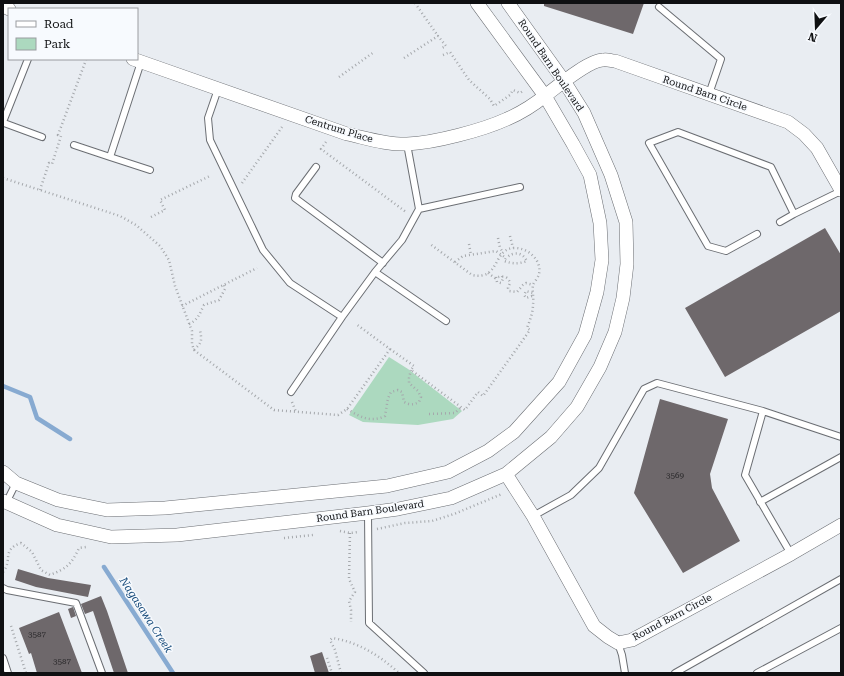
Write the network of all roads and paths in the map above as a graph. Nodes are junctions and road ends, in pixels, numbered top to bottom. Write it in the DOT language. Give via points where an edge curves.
graph roads {
  1 [pos="415,3"];
  2 [pos="477,3"];
  3 [pos="508,3"];
  4 [pos="659,7"];
  5 [pos="438,36"];
  6 [pos="442,48"];
  7 [pos="374,52"];
  8 [pos="443,55"];
  9 [pos="404,58"];
  10 [pos="28,60"];
  11 [pos="86,60"];
  12 [pos="137,60"];
  13 [pos="339,77"];
  14 [pos="564,81"];
  15 [pos="218,89"];
  16 [pos="523,91"];
  17 [pos="708,94"];
  18 [pos="545,96"];
  19 [pos="3,122"];
  20 [pos="282,127"];
  21 [pos="42,137"];
  22 [pos="326,142"];
  23 [pos="407,144"];
  24 [pos="74,145"];
  25 [pos="110,157"];
  26 [pos="316,167"];
  27 [pos="150,170"];
  28 [pos="210,176"];
  29 [pos="3,178"];
  30 [pos="241,183"];
  31 [pos="520,187"];
  32 [pos="40,190"];
  33 [pos="841,191"];
  34 [pos="419,209"];
  35 [pos="406,212"];
  36 [pos="794,214"];
  37 [pos="151,217"];
  38 [pos="780,222"];
  39 [pos="757,234"];
  40 [pos="510,236"];
  41 [pos="498,238"];
  42 [pos="430,244"];
  43 [pos="469,244"];
  44 [pos="513,248"];
  45 [pos="502,254"];
  46 [pos="471,255"];
  47 [pos="506,258"];
  48 [pos="454,262"];
  49 [pos="383,263"];
  50 [pos="257,268"];
  51 [pos="375,272"];
  52 [pos="488,273"];
  53 [pos="502,276"];
  54 [pos="496,277"];
  55 [pos="224,285"];
  56 [pos="533,285"];
  57 [pos="182,306"];
  58 [pos="342,317"];
  59 [pos="446,321"];
  60 [pos="189,324"];
  61 [pos="356,324"];
  62 [pos="200,330"];
  63 [pos="390,349"];
  64 [pos="194,350"];
  65 [pos="412,370"];
  66 [pos="291,392"];
  67 [pos="461,406"];
  68 [pos="348,409"];
  69 [pos="763,411"];
  70 [pos="429,414"];
  71 [pos="841,437"];
  72 [pos="841,458"];
  73 [pos="3,472"];
  74 [pos="506,474"];
  75 [pos="16,483"];
  76 [pos="760,502"];
  77 [pos="4,504"];
  78 [pos="368,513"];
  79 [pos="533,516"];
  80 [pos="841,525"];
  81 [pos="350,533"];
  82 [pos="791,554"];
  83 [pos="841,580"];
  84 [pos="4,591"];
  85 [pos="351,622"];
  86 [pos="11,626"];
  87 [pos="841,628"];
  88 [pos="618,643"];
  89 [pos="3,658"];
  90 [pos="327,658"];
  91 [pos="8,673"];
  92 [pos="26,673"];
  93 [pos="102,673"];
  94 [pos="332,673"];
  95 [pos="341,673"];
  96 [pos="399,673"];
  97 [pos="424,673"];
  98 [pos="625,673"];
  99 [pos="675,673"];
  100 [pos="757,673"];
  1 -- 5 [label="path"];
  2 -- 18 [label="street"];
  3 -- 14 [label="street, Round Barn Boulevard"];
  4 -- 17 [label="lane" via="721,59"];
  5 -- 6 [label="path" via="446,46"];
  5 -- 9 [label="path"];
  7 -- 13 [label="path"];
  8 -- 16 [label="path" via="450,52 469,80 494,106 513,90 520,93"];
  10 -- 19 [label="lane"];
  11 -- 32 [label="path" via="58,135 61,136 52,164 49,163"];
  12 -- 15 [label="street, Centrum Place"];
  12 -- 25 [label="lane"];
  14 -- 17 [label="street, Round Barn Circle" via="602,59 615,61"];
  14 -- 18 [label="street, Round Barn Circle"];
  14 -- 74 [label="street, Round Barn Boulevard" via="587,120 611,175 626,222 627,264 623,298 615,332 600,367 577,407 551,437"];
  15 -- 23 [label="street, Centrum Place" via="347,134 376,141"];
  15 -- 58 [label="lane" via="208,118 210,140 263,250 290,283"];
  17 -- 33 [label="street, Round Barn Circle" via="788,122 817,148"];
  18 -- 23 [label="street, Centrum Place" via="508,119 489,126"];
  18 -- 75 [label="street" via="590,176 600,223 602,260 598,292 585,335 559,382 514,432 488,451 448,472 387,486 165,508 107,510 58,500"];
  19 -- 21 [label="lane"];
  20 -- 30 [label="path"];
  22 -- 35 [label="path" via="321,149"];
  23 -- 34 [label="lane"];
  24 -- 25 [label="lane"];
  25 -- 27 [label="lane"];
  26 -- 49 [label="lane" via="295,198"];
  28 -- 37 [label="path" via="160,200 165,210"];
  29 -- 32 [label="path"];
  31 -- 34 [label="lane"];
  32 -- 57 [label="path" via="120,216 136,225 160,246 169,260"];
  33 -- 36 [label="lane"];
  34 -- 49 [label="lane" via="402,240"];
  36 -- 38 [label="lane"];
  36 -- 39 [label="lane" via="771,167 678,132 650,143 708,246 726,251"];
  40 -- 44 [label="path"];
  41 -- 45 [label="path"];
  42 -- 48 [label="path"];
  43 -- 46 [label="path"];
  44 -- 45 [label="path"];
  44 -- 56 [label="path" via="535,257 539,275"];
  45 -- 46 [label="path" via="496,251"];
  45 -- 47 [label="path"];
  45 -- 52 [label="path" via="492,271"];
  46 -- 48 [label="path" via="462,256"];
  47 -- 47 [label="path" via="517,253 528,261 512,264 504,261"];
  48 -- 52 [label="path" via="472,275"];
  49 -- 51 [label="lane"];
  50 -- 55 [label="path"];
  51 -- 58 [label="lane"];
  51 -- 59 [label="lane"];
  52 -- 54 [label="path"];
  53 -- 54 [label="path"];
  53 -- 54 [label="path" via="501,283 497,282"];
  53 -- 56 [label="path" via="509,280 509,291 517,292 526,283"];
  55 -- 57 [label="path"];
  55 -- 60 [label="path" via="225,289 219,300 204,305 199,316"];
  56 -- 67 [label="path" via="534,304 527,328 530,330 483,396 478,392 465,410"];
  57 -- 60 [label="path"];
  58 -- 66 [label="lane"];
  60 -- 64 [label="path"];
  61 -- 63 [label="path"];
  62 -- 64 [label="path" via="202,340"];
  63 -- 65 [label="path" via="414,366"];
  63 -- 68 [label="path"];
  64 -- 68 [label="path" via="274,410 338,415"];
  65 -- 67 [label="path"];
  65 -- 68 [label="path" via="409,383 418,391 421,397 419,402 413,405 404,402 402,392 398,390 391,392 385,416 380,419 362,418"];
  67 -- 70 [label="path" via="455,413"];
  69 -- 71 [label="lane"];
  69 -- 76 [label="lane" via="745,475"];
  69 -- 79 [label="lane" via="657,383 644,389 599,468 571,495"];
  72 -- 76 [label="lane"];
  73 -- 75 [label="street"];
  74 -- 78 [label="street, Round Barn Boulevard" via="451,498"];
  74 -- 79 [label="street"];
  75 -- 77 [label="lane"];
  76 -- 82 [label="lane"];
  77 -- 78 [label="street, Round Barn Boulevard" via="57,524 110,537 178,535"];
  78 -- 97 [label="lane" via="369,623"];
  79 -- 88 [label="street" via="594,626"];
  80 -- 82 [label="street, Round Barn Circle"];
  81 -- 85 [label="path" via="349,579 355,592 349,601"];
  82 -- 88 [label="street, Round Barn Circle" via="632,640"];
  83 -- 99 [label="lane"];
  84 -- 93 [label="lane" via="76,604"];
  86 -- 92 [label="path"];
  87 -- 100 [label="lane"];
  88 -- 98 [label="lane"];
  89 -- 91 [label="lane"];
  90 -- 94 [label="path"];
  95 -- 96 [label="path" via="330,640 332,638 346,640 364,648"];
}
